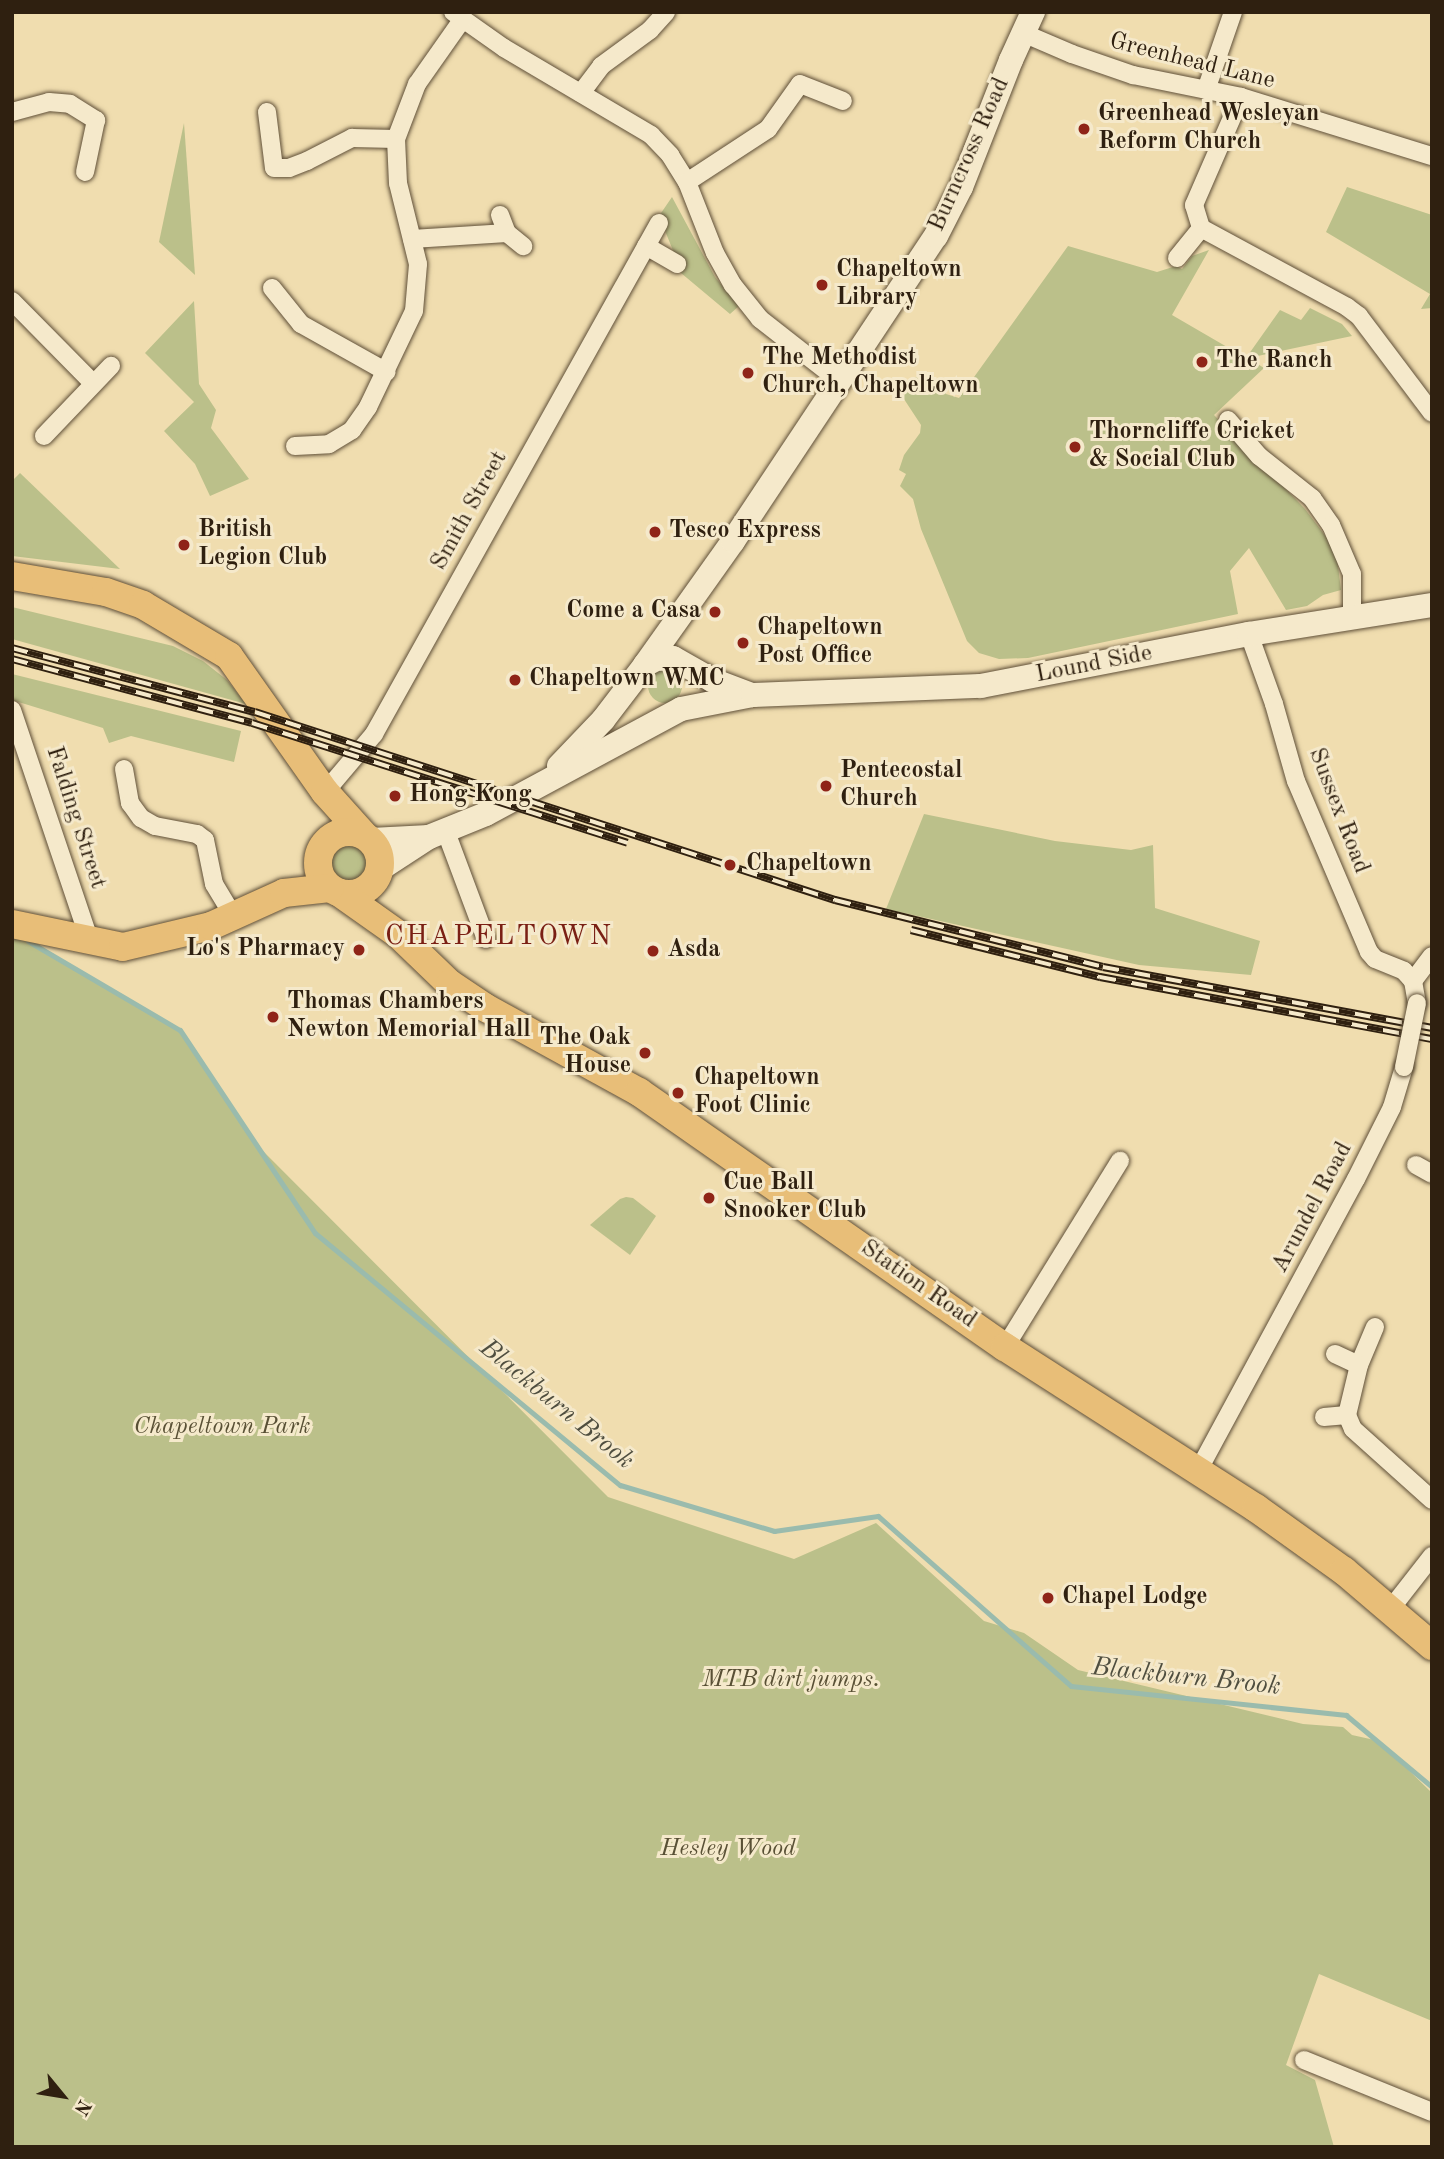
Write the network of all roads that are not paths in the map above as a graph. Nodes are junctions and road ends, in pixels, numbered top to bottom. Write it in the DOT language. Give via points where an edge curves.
graph roads {
  1 [pos="666,12"];
  2 [pos="1233,12"];
  3 [pos="457,16"];
  4 [pos="1028,22"];
  5 [pos="1206,90"];
  6 [pos="581,93"];
  7 [pos="1241,97"];
  8 [pos="843,101"];
  9 [pos="12,111"];
  10 [pos="267,112"];
  11 [pos="396,139"];
  12 [pos="1432,156"];
  13 [pos="85,172"];
  14 [pos="687,181"];
  15 [pos="500,215"];
  16 [pos="659,223"];
  17 [pos="1201,228"];
  18 [pos="507,233"];
  19 [pos="412,239"];
  20 [pos="523,246"];
  21 [pos="646,246"];
  22 [pos="1177,258"];
  23 [pos="677,264"];
  24 [pos="272,288"];
  25 [pos="12,301"];
  26 [pos="111,366"];
  27 [pos="387,372"];
  28 [pos="838,380"];
  29 [pos="93,383"];
  30 [pos="1432,413"];
  31 [pos="1228,420"];
  32 [pos="44,436"];
  33 [pos="296,446"];
  34 [pos="12,576"];
  35 [pos="1432,605"];
  36 [pos="686,606"];
  37 [pos="1352,617"];
  38 [pos="1250,634"];
  39 [pos="683,664"];
  40 [pos="642,669"];
  41 [pos="753,695"];
  42 [pos="12,710"];
  43 [pos="677,712"];
  44 [pos="124,769"];
  45 [pos="547,779"];
  46 [pos="325,792"];
  47 [pos="438,834"];
  48 [pos="367,837"];
  49 [pos="322,847"];
  50 [pos="378,874"];
  51 [pos="335,891"];
  52 [pos="284,893"];
  53 [pos="233,916"];
  54 [pos="12,924"];
  55 [pos="398,935"];
  56 [pos="486,939"];
  57 [pos="90,942"];
  58 [pos="1432,956"];
  59 [pos="1413,981"];
  60 [pos="1120,1161"];
  61 [pos="1375,1327"];
  62 [pos="1005,1347"];
  63 [pos="1335,1354"];
  64 [pos="1359,1365"];
  65 [pos="1347,1415"];
  66 [pos="1324,1417"];
  67 [pos="1198,1471"];
  68 [pos="1432,1500"];
  69 [pos="1432,1556"];
  70 [pos="1390,1611"];
  71 [pos="1432,1646"];
  72 [pos="1304,2060"];
  73 [pos="1432,2112"];
  1 -- 6 [label="street" via="650,30 601,66"];
  2 -- 5 [label="street"];
  3 -- 6 [label="street"];
  3 -- 11 [label="street" via="417,84"];
  4 -- 5 [label="street, Greenhead Lane" via="1096,64"];
  4 -- 28 [label="main road, Burncross Road" via="961,187 936,236"];
  5 -- 7 [label="street, Greenhead Lane"];
  6 -- 14 [label="street" via="651,135"];
  7 -- 12 [label="street, Greenhead Lane"];
  7 -- 17 [label="street" via="1194,205"];
  8 -- 14 [label="street" via="800,84 768,129"];
  9 -- 13 [label="street" via="49,102 70,104 96,120"];
  10 -- 11 [label="street" via="274,168 289,168 352,138"];
  11 -- 19 [label="street" via="398,183"];
  14 -- 28 [label="street" via="715,253 733,285 760,318"];
  15 -- 18 [label="street"];
  16 -- 21 [label="street, Smith Street"];
  17 -- 22 [label="street"];
  17 -- 30 [label="street" via="1359,316"];
  18 -- 19 [label="street"];
  18 -- 20 [label="street"];
  19 -- 27 [label="street" via="418,264 414,311"];
  21 -- 23 [label="street"];
  21 -- 46 [label="street, Smith Street" via="374,734"];
  24 -- 27 [label="street" via="301,324"];
  25 -- 29 [label="street"];
  26 -- 29 [label="street"];
  27 -- 33 [label="street" via="347,435 330,444"];
  28 -- 36 [label="main road, Burncross Road"];
  29 -- 32 [label="street"];
  31 -- 37 [label="street" via="1259,456 1312,498 1331,525 1352,574"];
  34 -- 46 [label="main road" via="106,593 143,605 229,656"];
  35 -- 37 [label="main road, Lound Side"];
  36 -- 39 [label="main road, Burncross Road" via="674,631 673,649"];
  36 -- 40 [label="main road, Burncross Road"];
  37 -- 38 [label="main road, Lound Side"];
  38 -- 41 [label="main road, Lound Side" via="981,686"];
  38 -- 59 [label="street, Sussex Road" via="1296,781 1368,952 1404,971"];
  39 -- 40 [label="main road, Lound Side" via="658,658"];
  39 -- 41 [label="main road, Lound Side"];
  39 -- 43 [label="main road" via="692,676 692,694"];
  40 -- 43 [label="main road" via="636,691 646,708 663,715"];
  40 -- 45 [label="main road, Lound Side" via="603,720"];
  41 -- 43 [label="main road, Lound Side"];
  42 -- 57 [label="street, Falding Street"];
  43 -- 45 [label="main road, Lound Side"];
  44 -- 53 [label="street" via="130,803 141,818 205,840 214,884"];
  45 -- 47 [label="main road, Lound Side"];
  46 -- 48 [label="main road"];
  46 -- 49 [label="main road"];
  47 -- 48 [label="main road"];
  47 -- 50 [label="main road, Lound Side"];
  47 -- 56 [label="street"];
  48 -- 49 [label="main road" via="342,832"];
  48 -- 50 [label="main road" via="379,854"];
  49 -- 51 [label="main road" via="319,872"];
  49 -- 52 [label="main road"];
  50 -- 51 [label="main road" via="360,892"];
  50 -- 55 [label="main road, Station Road" via="383,907"];
  51 -- 52 [label="main road"];
  51 -- 55 [label="main road, Station Road"];
  52 -- 53 [label="main road"];
  53 -- 57 [label="main road" via="183,934 123,947"];
  54 -- 57 [label="main road"];
  55 -- 62 [label="main road, Station Road" via="450,984 639,1093"];
  58 -- 59 [label="street"];
  59 -- 67 [label="street, Arundel Road, bridge" via="1417,1003 1392,1107"];
  60 -- 62 [label="street"];
  61 -- 64 [label="street"];
  62 -- 67 [label="main road, Station Road"];
  63 -- 64 [label="street"];
  64 -- 65 [label="street"];
  65 -- 66 [label="street"];
  65 -- 68 [label="street" via="1353,1429"];
  67 -- 70 [label="main road, Station Road" via="1331,1561"];
  69 -- 70 [label="street"];
  70 -- 71 [label="main road, Station Road"];
  72 -- 73 [label="street"];
}
